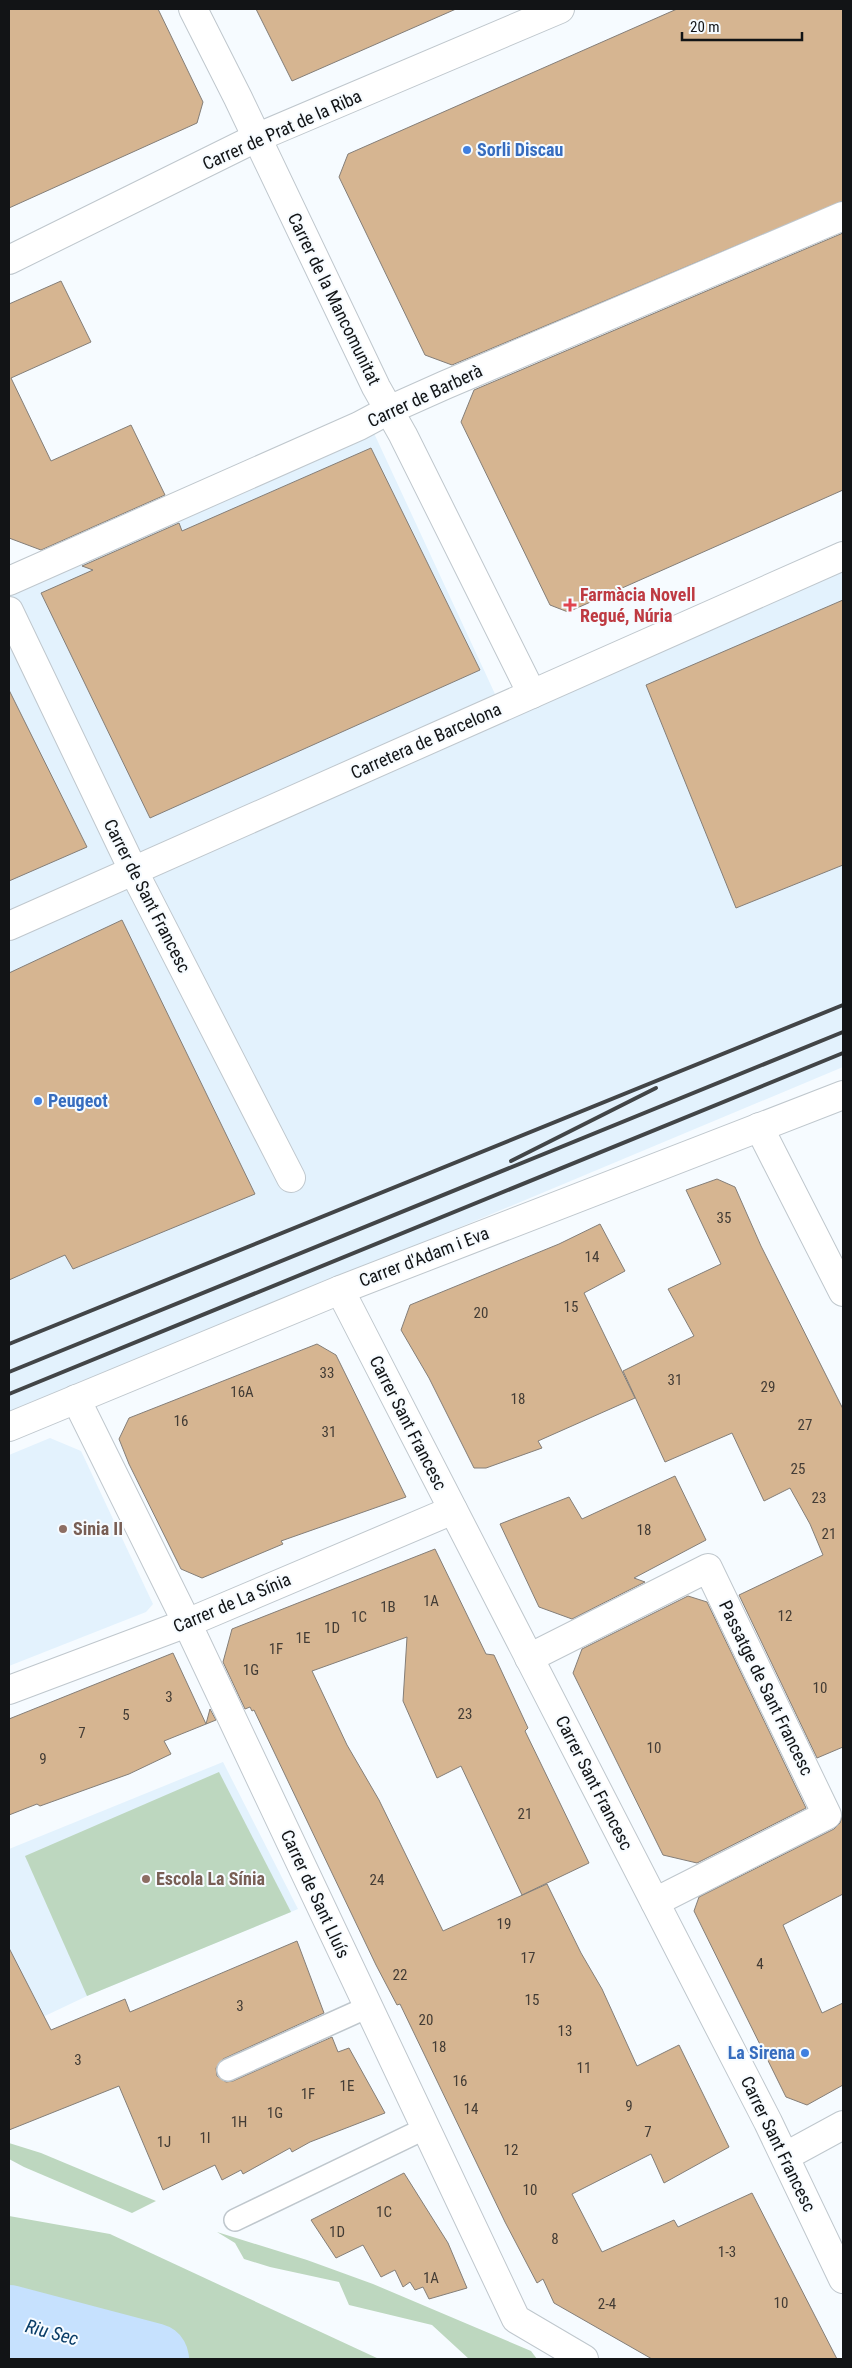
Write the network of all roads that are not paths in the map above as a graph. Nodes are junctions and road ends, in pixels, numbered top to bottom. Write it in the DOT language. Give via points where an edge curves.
graph roads {
  1 [pos="193,9"];
  2 [pos="560,9"];
  3 [pos="256,138"];
  4 [pos="843,216"];
  5 [pos="9,260"];
  6 [pos="389,410"];
  7 [pos="843,556"];
  8 [pos="9,581"];
  9 [pos="9,611"];
  10 [pos="532,694"];
  11 [pos="133,870"];
  12 [pos="9,926"];
  13 [pos="843,1095"];
  14 [pos="759,1127"];
  15 [pos="291,1178"];
  16 [pos="340,1290"];
  17 [pos="843,1292"];
  18 [pos="76,1399"];
  19 [pos="9,1427"];
  20 [pos="453,1510"];
  21 [pos="187,1623"];
  22 [pos="529,1658"];
  23 [pos="9,1690"];
  24 [pos="655,1902"];
  25 [pos="368,2007"];
  26 [pos="228,2070"];
  27 [pos="843,2124"];
  28 [pos="426,2128"];
  29 [pos="786,2156"];
  30 [pos="235,2220"];
  31 [pos="843,2279"];
  32 [pos="584,2359"];
  1 -- 3 [label="street, Carrer de la Mancomunitat"];
  2 -- 3 [label="street, Carrer de Prat de la Riba"];
  3 -- 5 [label="street, Carrer de Prat de la Riba"];
  3 -- 6 [label="street, Carrer de la Mancomunitat"];
  4 -- 6 [label="street, Carrer de Barberà"];
  6 -- 8 [label="street, Carrer de Barberà"];
  6 -- 10 [label="street, Carrer de la Mancomunitat"];
  7 -- 10 [label="street, Carretera de Barcelona"];
  9 -- 11 [label="street, Carrer de Sant Francesc"];
  10 -- 11 [label="street, Carretera de Barcelona"];
  11 -- 12 [label="street, Carretera de Barcelona"];
  11 -- 15 [label="street, Carrer de Sant Francesc"];
  13 -- 14 [label="street, Carrer d'Adam i Eva"];
  14 -- 16 [label="street, Carrer d'Adam i Eva"];
  14 -- 17 [label="street"];
  16 -- 18 [label="street, Carrer d'Adam i Eva"];
  16 -- 20 [label="street, Carrer Sant Francesc"];
  18 -- 19 [label="street, Carrer d'Adam i Eva"];
  18 -- 21 [label="street, Carrer de Sant Lluís"];
  20 -- 21 [label="street, Carrer de La Sínia"];
  20 -- 22 [label="street, Carrer Sant Francesc"];
  21 -- 23 [label="street, Carrer de La Sínia"];
  21 -- 25 [label="street, Carrer de Sant Lluís"];
  22 -- 24 [label="street, Carrer Sant Francesc"];
  22 -- 24 [label="street, Passatge de Sant Francesc" via="708,1568 827,1815"];
  24 -- 29 [label="street, Carrer Sant Francesc"];
  25 -- 26 [label="lane"];
  25 -- 28 [label="street, Carrer de Sant Lluís"];
  27 -- 29 [label="street"];
  28 -- 30 [label="lane"];
  28 -- 32 [label="street, Carrer de Sant Lluís" via="516,2319"];
  29 -- 31 [label="street, Carrer Sant Francesc"];
}
